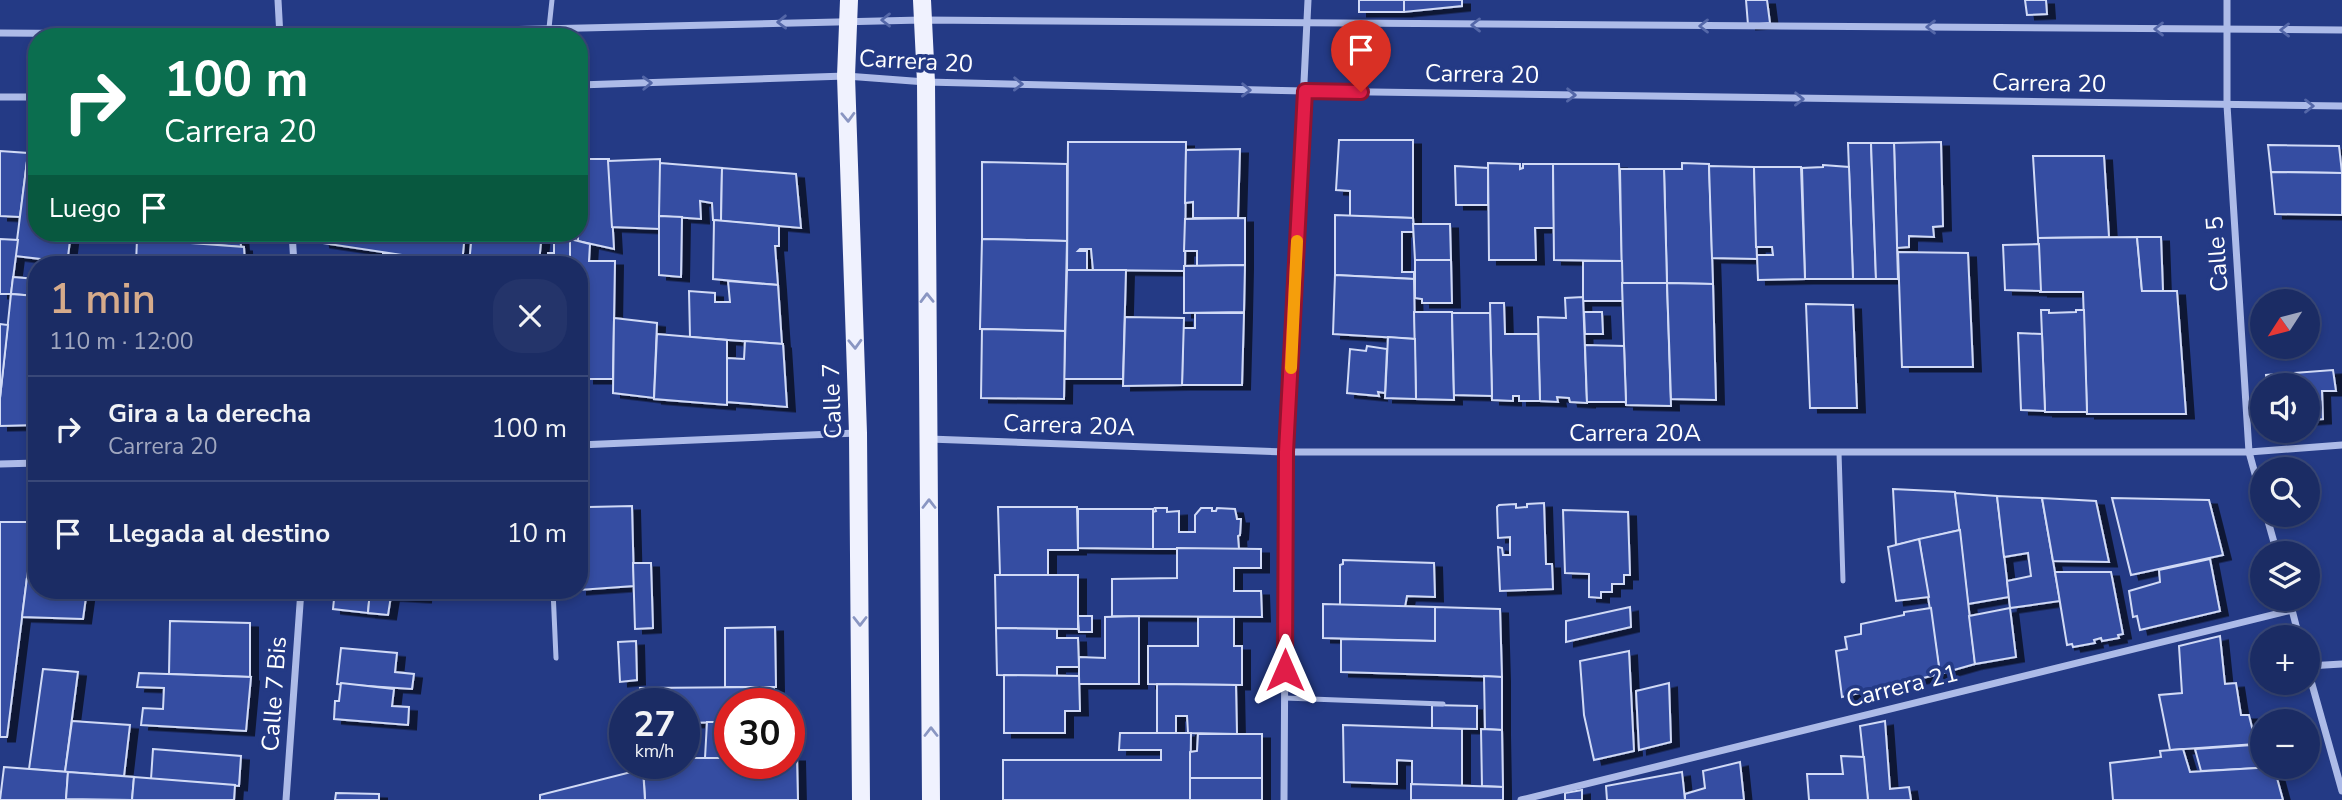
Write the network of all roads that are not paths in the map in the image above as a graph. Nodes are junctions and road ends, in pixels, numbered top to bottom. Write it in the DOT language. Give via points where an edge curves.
graph roads {
  1 [pos="278,0"];
  2 [pos="552,0"];
  3 [pos="849,0"];
  4 [pos="922,0"];
  5 [pos="1308,0"];
  6 [pos="2227,0"];
  7 [pos="850,20"];
  8 [pos="922,20"];
  9 [pos="1308,24"];
  10 [pos="280,28"];
  11 [pos="549,28"];
  12 [pos="2227,29"];
  13 [pos="2342,30"];
  14 [pos="0,33"];
  15 [pos="28,33"];
  16 [pos="846,76"];
  17 [pos="926,82"];
  18 [pos="588,85"];
  19 [pos="1305,91"];
  20 [pos="0,97"];
  21 [pos="28,97"];
  22 [pos="2227,105"];
  23 [pos="2342,106"];
  24 [pos="858,433"];
  25 [pos="929,439"];
  26 [pos="588,446"];
  27 [pos="2342,446"];
  28 [pos="1286,452"];
  29 [pos="1839,452"];
  30 [pos="2249,452"];
  31 [pos="2250,457"];
  32 [pos="28,463"];
  33 [pos="0,464"];
  34 [pos="1843,581"];
  35 [pos="300,599"];
  36 [pos="553,599"];
  37 [pos="2288,611"];
  38 [pos="556,658"];
  39 [pos="2342,664"];
  40 [pos="2320,667"];
  41 [pos="2315,695"];
  42 [pos="1285,698"];
  43 [pos="1443,704"];
  44 [pos="2342,791"];
  45 [pos="286,800"];
  46 [pos="861,800"];
  47 [pos="931,800"];
  48 [pos="1284,800"];
  49 [pos="1521,800"];
  1 -- 10 [label="street"];
  2 -- 11 [label="lane"];
  3 -- 7 [label="main road, Calle 7"];
  4 -- 8 [label="main road"];
  5 -- 9 [label="street"];
  6 -- 12 [label="street, Calle 5"];
  8 -- 7 [label="street, Carrera 20, one-way"];
  7 -- 11 [label="street, Carrera 20, one-way"];
  7 -- 16 [label="main road, Calle 7"];
  8 -- 9 [label="street, Carrera 20"];
  8 -- 17 [label="main road"];
  12 -- 9 [label="street, Carrera 20, one-way"];
  9 -- 19 [label="street"];
  13 -- 12 [label="street, Carrera 20, one-way"];
  12 -- 22 [label="street, Calle 5"];
  14 -- 15 [label="street, Carrera 20"];
  16 -- 17 [label="street, Carrera 20"];
  18 -- 16 [label="street, Carrera 20, one-way"];
  16 -- 24 [label="main road, Calle 7, one-way"];
  17 -- 19 [label="street, Carrera 20, one-way"];
  25 -- 17 [label="main road, one-way"];
  19 -- 22 [label="street, Carrera 20, one-way"];
  19 -- 28 [label="street"];
  20 -- 21 [label="street"];
  22 -- 23 [label="street, Carrera 20, one-way"];
  22 -- 30 [label="street, Calle 5"];
  24 -- 26 [label="street"];
  24 -- 46 [label="main road, Calle 7, one-way"];
  25 -- 28 [label="street, Carrera 20A"];
  47 -- 25 [label="main road, one-way"];
  27 -- 30 [label="street, Carrera 20A"];
  28 -- 29 [label="street, Carrera 20A"];
  28 -- 42 [label="street"];
  29 -- 30 [label="street, Carrera 20A"];
  29 -- 34 [label="lane"];
  30 -- 31 [label="street, Calle 5"];
  32 -- 33 [label="street"];
  35 -- 45 [label="street, Calle 7 Bis"];
  36 -- 38 [label="lane"];
  37 -- 49 [label="street, Carrera 21"];
  39 -- 40 [label="street"];
  41 -- 44 [label="street"];
  42 -- 43 [label="lane"];
  42 -- 48 [label="street"];
}
